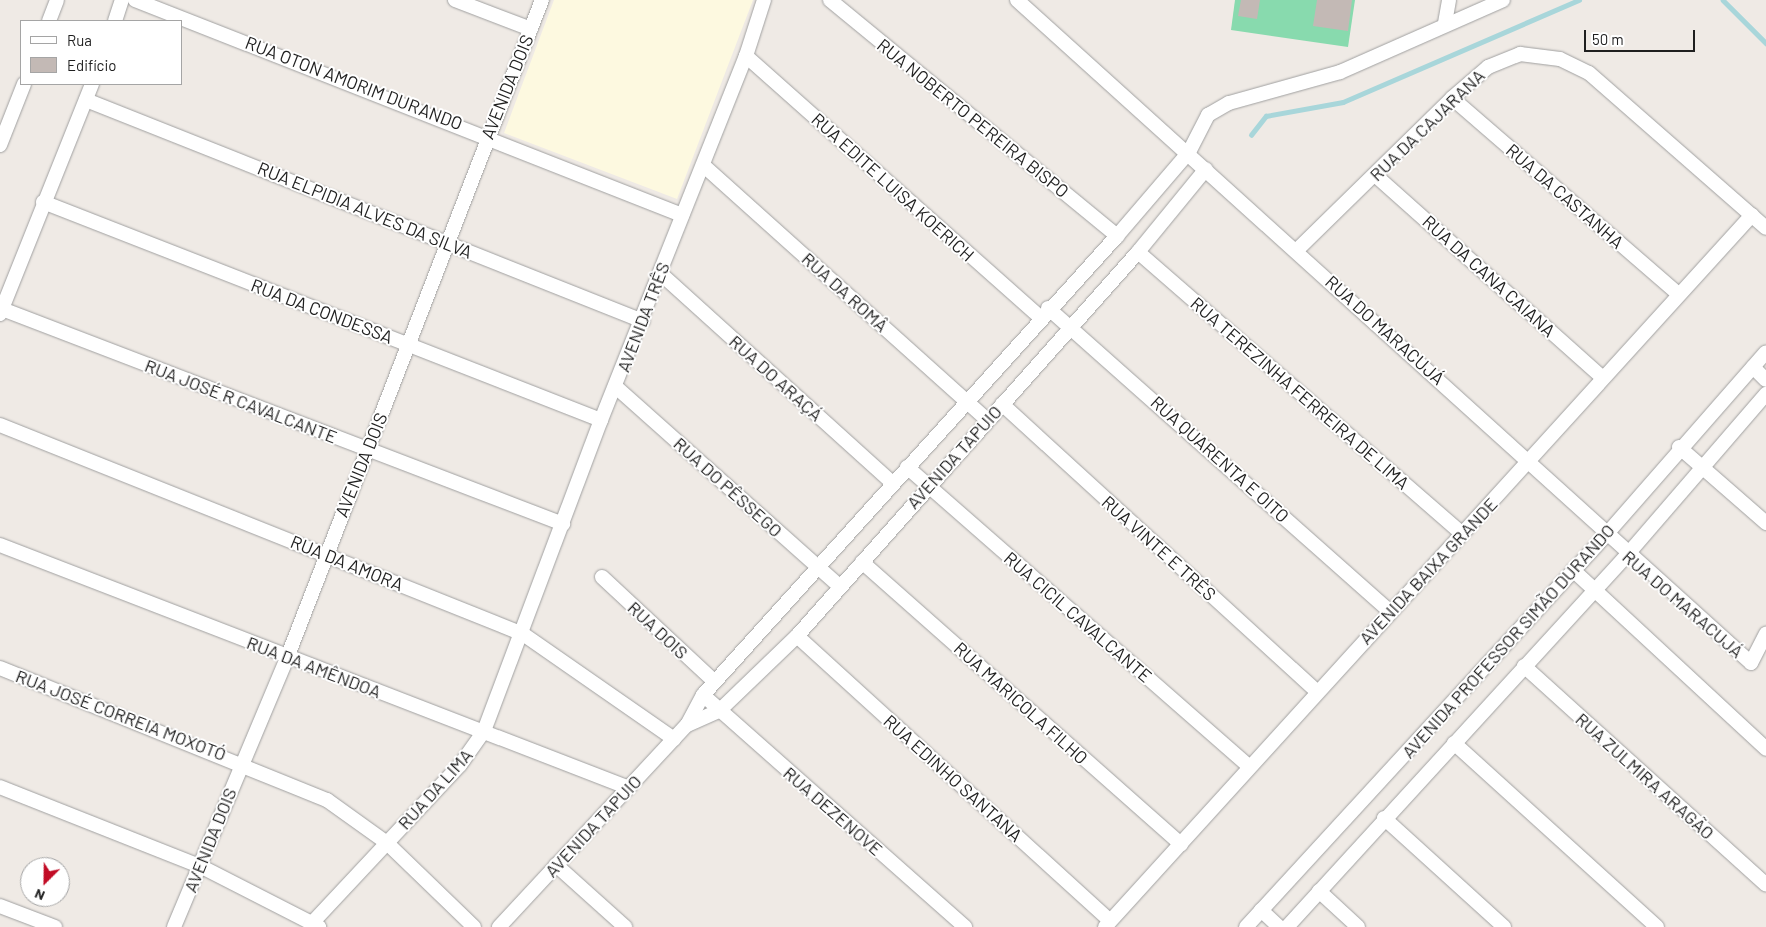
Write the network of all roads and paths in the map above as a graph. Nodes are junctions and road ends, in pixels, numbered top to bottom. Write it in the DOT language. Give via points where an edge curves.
graph roads {
  1 [pos="57,0"];
  2 [pos="122,0"];
  3 [pos="135,0"];
  4 [pos="455,0"];
  5 [pos="542,0"];
  6 [pos="764,0"];
  7 [pos="830,0"];
  8 [pos="1017,0"];
  9 [pos="1449,0"];
  10 [pos="1503,0"];
  11 [pos="49,20"];
  12 [pos="115,20"];
  13 [pos="1445,23"];
  14 [pos="531,29"];
  15 [pos="746,56"];
  16 [pos="24,85"];
  17 [pos="92,85"];
  18 [pos="1452,98"];
  19 [pos="86,100"];
  20 [pos="488,135"];
  21 [pos="0,145"];
  22 [pos="1188,152"];
  23 [pos="703,165"];
  24 [pos="1206,169"];
  25 [pos="1375,175"];
  26 [pos="43,202"];
  27 [pos="682,214"];
  28 [pos="1752,216"];
  29 [pos="1766,228"];
  30 [pos="1117,236"];
  31 [pos="448,243"];
  32 [pos="1297,250"];
  33 [pos="1138,252"];
  34 [pos="660,273"];
  35 [pos="1678,294"];
  36 [pos="1,311"];
  37 [pos="1044,313"];
  38 [pos="643,321"];
  39 [pos="1072,327"];
  40 [pos="409,345"];
  41 [pos="1766,352"];
  42 [pos="1752,366"];
  43 [pos="1603,378"];
  44 [pos="1766,380"];
  45 [pos="617,388"];
  46 [pos="1766,394"];
  47 [pos="966,401"];
  48 [pos="1002,404"];
  49 [pos="986,419"];
  50 [pos="601,420"];
  51 [pos="0,425"];
  52 [pos="1679,447"];
  53 [pos="367,449"];
  54 [pos="1530,462"];
  55 [pos="1702,465"];
  56 [pos="908,467"];
  57 [pos="891,482"];
  58 [pos="927,486"];
  59 [pos="1766,523"];
  60 [pos="563,524"];
  61 [pos="1462,534"];
  62 [pos="1605,536"];
  63 [pos="0,545"];
  64 [pos="325,554"];
  65 [pos="1628,555"];
  66 [pos="862,562"];
  67 [pos="818,566"];
  68 [pos="1574,570"];
  69 [pos="602,577"];
  70 [pos="840,587"];
  71 [pos="1596,589"];
  72 [pos="1391,612"];
  73 [pos="523,634"];
  74 [pos="1766,634"];
  75 [pos="797,636"];
  76 [pos="287,658"];
  77 [pos="1524,666"];
  78 [pos="0,668"];
  79 [pos="715,682"];
  80 [pos="1317,692"];
  81 [pos="703,695"];
  82 [pos="719,711"];
  83 [pos="687,725"];
  84 [pos="484,731"];
  85 [pos="674,739"];
  86 [pos="1454,743"];
  87 [pos="1766,749"];
  88 [pos="242,762"];
  89 [pos="1249,766"];
  90 [pos="0,787"];
  91 [pos="629,788"];
  92 [pos="1384,818"];
  93 [pos="387,843"];
  94 [pos="1181,844"];
  95 [pos="556,865"];
  96 [pos="200,866"];
  97 [pos="1766,885"];
  98 [pos="1319,891"];
  99 [pos="0,906"];
  100 [pos="1261,910"];
  101 [pos="1107,924"];
  102 [pos="316,925"];
  103 [pos="55,927"];
  104 [pos="174,927"];
  105 [pos="474,927"];
  106 [pos="499,927"];
  107 [pos="625,927"];
  108 [pos="965,927"];
  109 [pos="1246,927"];
  110 [pos="1279,927"];
  111 [pos="1287,927"];
  112 [pos="1358,927"];
  113 [pos="1504,927"];
  114 [pos="1656,927"];
  1 -- 11 [label="street"];
  2 -- 12 [label="street"];
  3 -- 20 [label="street, RUA OTON AMORIM DURANDO"];
  4 -- 14 [label="street"];
  5 -- 14 [label="street, AVENIDA DOIS"];
  6 -- 15 [label="street, AVENIDA TRÊS"];
  7 -- 30 [label="street, RUA NOBERTO PEREIRA BISPO"];
  8 -- 22 [label="street, RUA DO MARACUJÁ"];
  9 -- 13 [label="street"];
  10 -- 13 [label="street"];
  13 -- 22 [label="street" via="1340,72 1217,108 1198,128"];
  14 -- 20 [label="street, AVENIDA DOIS"];
  15 -- 23 [label="street, AVENIDA TRÊS"];
  15 -- 37 [label="street, RUA EDITE LUISA KOERICH"];
  16 -- 21 [label="street"];
  17 -- 19 [label="street"];
  18 -- 25 [label="street, RUA DA CAJARANA"];
  18 -- 28 [label="street, RUA DA CAJARANA" via="1488,67 1520,54 1560,59 1604,84"];
  18 -- 35 [label="street, RUA DA CASTANHA"];
  19 -- 26 [label="street"];
  19 -- 31 [label="street, RUA ELPIDIA ALVES DA SILVA"];
  20 -- 27 [label="street, RUA OTON AMORIM DURANDO"];
  20 -- 31 [label="street, AVENIDA DOIS"];
  22 -- 24 [label="street, RUA DO MARACUJÁ"];
  22 -- 30 [label="street, AVENIDA TAPUIO"];
  23 -- 27 [label="street, AVENIDA TRÊS"];
  23 -- 47 [label="street, RUA DA ROMÂ"];
  24 -- 32 [label="street, RUA DO MARACUJÁ"];
  24 -- 33 [label="street, AVENIDA TAPUIO"];
  25 -- 32 [label="street, RUA DA CAJARANA"];
  25 -- 43 [label="street, RUA DA CANA CAIANA"];
  26 -- 36 [label="street"];
  26 -- 40 [label="street, RUA DA CONDESSA"];
  27 -- 34 [label="street, AVENIDA TRÊS"];
  28 -- 29 [label="street, RUA DA CAJARANA"];
  28 -- 35 [label="street, AVENIDA BAIXA GRANDE"];
  30 -- 37 [label="street, AVENIDA TAPUIO"];
  31 -- 38 [label="street, RUA ELPIDIA ALVES DA SILVA"];
  31 -- 40 [label="street, AVENIDA DOIS"];
  32 -- 54 [label="street, RUA DO MARACUJÁ"];
  33 -- 39 [label="street, AVENIDA TAPUIO"];
  33 -- 61 [label="street, RUA TEREZINHA FERREIRA DE LIMA"];
  34 -- 38 [label="street, AVENIDA TRÊS"];
  34 -- 57 [label="street, RUA DO ARAÇÁ"];
  35 -- 43 [label="street, AVENIDA BAIXA GRANDE"];
  36 -- 53 [label="street, RUA JOSÉ R CAVALCANTE"];
  37 -- 39 [label="street, RUA QUARENTA E OITO"];
  37 -- 47 [label="street, AVENIDA TAPUIO"];
  38 -- 45 [label="street, AVENIDA TRÊS"];
  39 -- 48 [label="street, AVENIDA TAPUIO"];
  39 -- 72 [label="street, RUA QUARENTA E OITO"];
  40 -- 50 [label="street, RUA DA CONDESSA"];
  40 -- 53 [label="street, AVENIDA DOIS"];
  41 -- 42 [label="street, AVENIDA PROFESSOR SIMÃO DURANDO"];
  42 -- 44 [label="street"];
  42 -- 52 [label="street, AVENIDA PROFESSOR SIMÃO DURANDO"];
  43 -- 54 [label="street, AVENIDA BAIXA GRANDE"];
  45 -- 50 [label="street, AVENIDA TRÊS"];
  45 -- 67 [label="street, RUA DO PÊSSEGO"];
  46 -- 55 [label="street, AVENIDA PROFESSOR SIMÃO DURANDO"];
  47 -- 49 [label="street, RUA DA ROMÂ"];
  47 -- 56 [label="street, AVENIDA TAPUIO"];
  48 -- 49 [label="street, AVENIDA TAPUIO"];
  48 -- 80 [label="street, RUA VINTE E TRÊS"];
  49 -- 58 [label="street, AVENIDA TAPUIO"];
  50 -- 60 [label="street, AVENIDA TRÊS"];
  51 -- 64 [label="street, RUA DA AMORA"];
  52 -- 55 [label="street"];
  52 -- 62 [label="street, AVENIDA PROFESSOR SIMÃO DURANDO"];
  53 -- 60 [label="street, RUA JOSÉ R CAVALCANTE"];
  53 -- 64 [label="street, AVENIDA DOIS"];
  54 -- 61 [label="street, AVENIDA BAIXA GRANDE"];
  54 -- 62 [label="street, RUA DO MARACUJÁ"];
  55 -- 59 [label="street"];
  55 -- 65 [label="street, AVENIDA PROFESSOR SIMÃO DURANDO"];
  56 -- 57 [label="street, AVENIDA TAPUIO"];
  56 -- 58 [label="street, RUA CICIL CAVALCANTE"];
  57 -- 67 [label="street, AVENIDA TAPUIO"];
  58 -- 66 [label="street, AVENIDA TAPUIO"];
  58 -- 89 [label="street, RUA CICIL CAVALCANTE"];
  60 -- 73 [label="street, AVENIDA TRÊS"];
  61 -- 72 [label="street, AVENIDA BAIXA GRANDE"];
  62 -- 65 [label="street, RUA DO MARACUJÁ"];
  62 -- 68 [label="street, AVENIDA PROFESSOR SIMÃO DURANDO"];
  63 -- 76 [label="street, RUA DA AMÊNDOA"];
  64 -- 73 [label="street, RUA DA AMORA"];
  64 -- 76 [label="street, AVENIDA DOIS"];
  65 -- 71 [label="street, AVENIDA PROFESSOR SIMÃO DURANDO"];
  65 -- 74 [label="street, RUA DO MARACUJÁ" via="1751,663"];
  66 -- 70 [label="street, AVENIDA TAPUIO"];
  66 -- 94 [label="street, RUA MARICOLA FILHO"];
  67 -- 70 [label="street, RUA DO PÊSSEGO"];
  67 -- 79 [label="street, AVENIDA TAPUIO"];
  68 -- 71 [label="street"];
  68 -- 100 [label="street, AVENIDA PROFESSOR SIMÃO DURANDO"];
  69 -- 79 [label="street, RUA DOIS"];
  70 -- 75 [label="street, AVENIDA TAPUIO"];
  71 -- 77 [label="street, AVENIDA PROFESSOR SIMÃO DURANDO"];
  71 -- 87 [label="street"];
  72 -- 80 [label="street, AVENIDA BAIXA GRANDE"];
  73 -- 84 [label="street, RUA DA LIMA"];
  73 -- 85 [label="street, RUA DA AMORA"];
  75 -- 82 [label="street, AVENIDA TAPUIO"];
  75 -- 101 [label="street, RUA EDINHO SANTANA"];
  76 -- 84 [label="street, RUA DA AMÊNDOA"];
  76 -- 88 [label="street, AVENIDA DOIS"];
  77 -- 86 [label="street, AVENIDA PROFESSOR SIMÃO DURANDO"];
  77 -- 97 [label="street, RUA ZULMIRA ARAGÃO"];
  78 -- 88 [label="street, RUA JOSÉ CORREIA MOXOTÓ"];
  79 -- 81 [label="street, AVENIDA TAPUIO"];
  80 -- 89 [label="street, AVENIDA BAIXA GRANDE"];
  81 -- 82 [label="street, RUA DEZENOVE"];
  81 -- 83 [label="street, AVENIDA TAPUIO"];
  82 -- 83 [label="street, AVENIDA TAPUIO"];
  82 -- 108 [label="street, RUA DEZENOVE"];
  83 -- 85 [label="street, AVENIDA TAPUIO"];
  84 -- 91 [label="street, RUA DA AMÊNDOA"];
  84 -- 93 [label="street, RUA DA LIMA" via="460,765"];
  85 -- 91 [label="street, AVENIDA TAPUIO"];
  86 -- 92 [label="street, AVENIDA PROFESSOR SIMÃO DURANDO"];
  86 -- 114 [label="street"];
  88 -- 93 [label="street, RUA JOSÉ CORREIA MOXOTÓ" via="326,800"];
  88 -- 96 [label="street, AVENIDA DOIS"];
  89 -- 94 [label="street, AVENIDA BAIXA GRANDE"];
  90 -- 96 [label="street"];
  91 -- 95 [label="street, AVENIDA TAPUIO"];
  92 -- 98 [label="street, AVENIDA PROFESSOR SIMÃO DURANDO"];
  92 -- 113 [label="street"];
  93 -- 102 [label="street, RUA DA LIMA"];
  93 -- 105 [label="street, RUA JOSÉ CORREIA MOXOTÓ"];
  94 -- 101 [label="street, AVENIDA BAIXA GRANDE"];
  95 -- 106 [label="street, AVENIDA TAPUIO"];
  95 -- 107 [label="street"];
  96 -- 102 [label="street"];
  96 -- 104 [label="street, AVENIDA DOIS"];
  98 -- 111 [label="street, AVENIDA PROFESSOR SIMÃO DURANDO"];
  98 -- 112 [label="street"];
  99 -- 103 [label="street"];
  100 -- 109 [label="street, AVENIDA PROFESSOR SIMÃO DURANDO"];
  100 -- 110 [label="street"];
}
